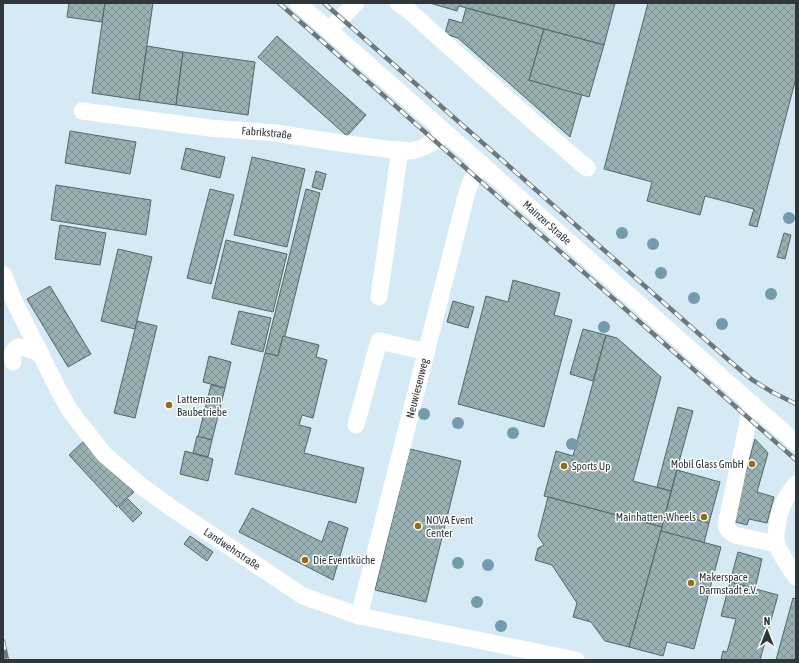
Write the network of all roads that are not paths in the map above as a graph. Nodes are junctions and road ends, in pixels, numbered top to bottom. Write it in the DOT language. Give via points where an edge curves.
graph roads {
  1 [pos="298,3"];
  2 [pos="356,3"];
  3 [pos="398,3"];
  4 [pos="329,30"];
  5 [pos="82,111"];
  6 [pos="445,132"];
  7 [pos="400,150"];
  8 [pos="482,164"];
  9 [pos="587,168"];
  10 [pos="3,274"];
  11 [pos="379,297"];
  12 [pos="427,352"];
  13 [pos="41,354"];
  14 [pos="13,362"];
  15 [pos="752,403"];
  16 [pos="356,425"];
  17 [pos="796,443"];
  18 [pos="796,484"];
  19 [pos="776,544"];
  20 [pos="796,577"];
  21 [pos="360,616"];
  22 [pos="576,660"];
  1 -- 4 [label="street, Mainzer Straße"];
  2 -- 4 [label="street"];
  3 -- 9 [label="street"];
  4 -- 6 [label="street, Mainzer Straße"];
  5 -- 7 [label="street, Fabrikstraße"];
  6 -- 7 [label="street, Fabrikstraße" via="424,147 412,151"];
  6 -- 8 [label="street, Mainzer Straße"];
  7 -- 11 [label="street"];
  8 -- 12 [label="street, Neuwiesenweg" via="469,186"];
  8 -- 15 [label="street, Mainzer Straße"];
  10 -- 13 [label="street, Landwehrstraße"];
  12 -- 16 [label="street" via="379,341"];
  12 -- 21 [label="street, Neuwiesenweg"];
  13 -- 14 [label="street" via="30,349 18,348 12,352"];
  13 -- 21 [label="street, Landwehrstraße" via="71,412 88,435 104,454 141,486 302,596"];
  15 -- 17 [label="street, Mainzer Straße"];
  15 -- 19 [label="street" via="726,524 730,532"];
  18 -- 19 [label="street" via="780,508 775,534"];
  19 -- 20 [label="street"];
  21 -- 22 [label="street, Landwehrstraße"];
}
